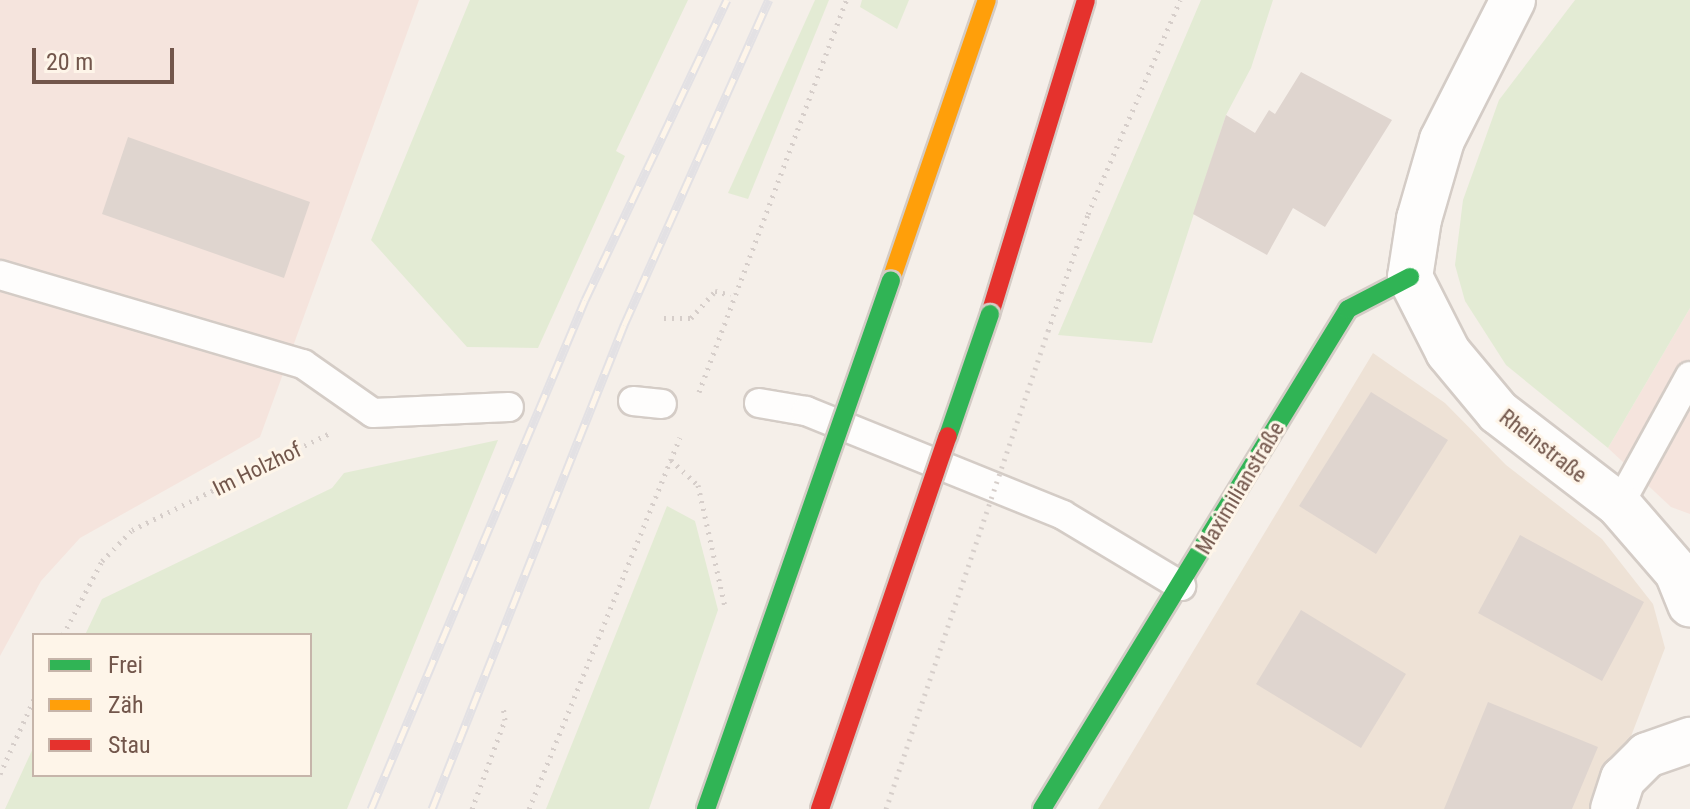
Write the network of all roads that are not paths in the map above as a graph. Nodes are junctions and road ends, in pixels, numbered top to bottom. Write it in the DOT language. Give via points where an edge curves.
graph roads {
  1 [pos="987,0"];
  2 [pos="1086,0"];
  3 [pos="1513,0"];
  4 [pos="0,275"];
  5 [pos="1410,277"];
  6 [pos="1690,376"];
  7 [pos="633,401"];
  8 [pos="759,403"];
  9 [pos="662,404"];
  10 [pos="509,407"];
  11 [pos="1619,505"];
  12 [pos="1181,586"];
  13 [pos="1690,604"];
  14 [pos="1690,740"];
  15 [pos="706,809"];
  16 [pos="820,809"];
  17 [pos="1042,809"];
  18 [pos="1613,809"];
  1 -- 15 [label="main road, bridge"];
  2 -- 16 [label="main road, bridge" via="990,314"];
  3 -- 5 [label="street" via="1442,140 1419,219"];
  4 -- 10 [label="lane" via="303,364 373,413"];
  5 -- 11 [label="street, Rheinstraße" via="1448,352 1498,412"];
  5 -- 12 [label="main road, Maximilianstraße" via="1348,309"];
  6 -- 11 [label="lane"];
  7 -- 9 [label="lane"];
  8 -- 12 [label="lane" via="806,411 1063,515"];
  11 -- 13 [label="street, Rheinstraße" via="1677,572"];
  12 -- 17 [label="main road"];
  14 -- 18 [label="street" via="1647,755 1623,779"];
}
